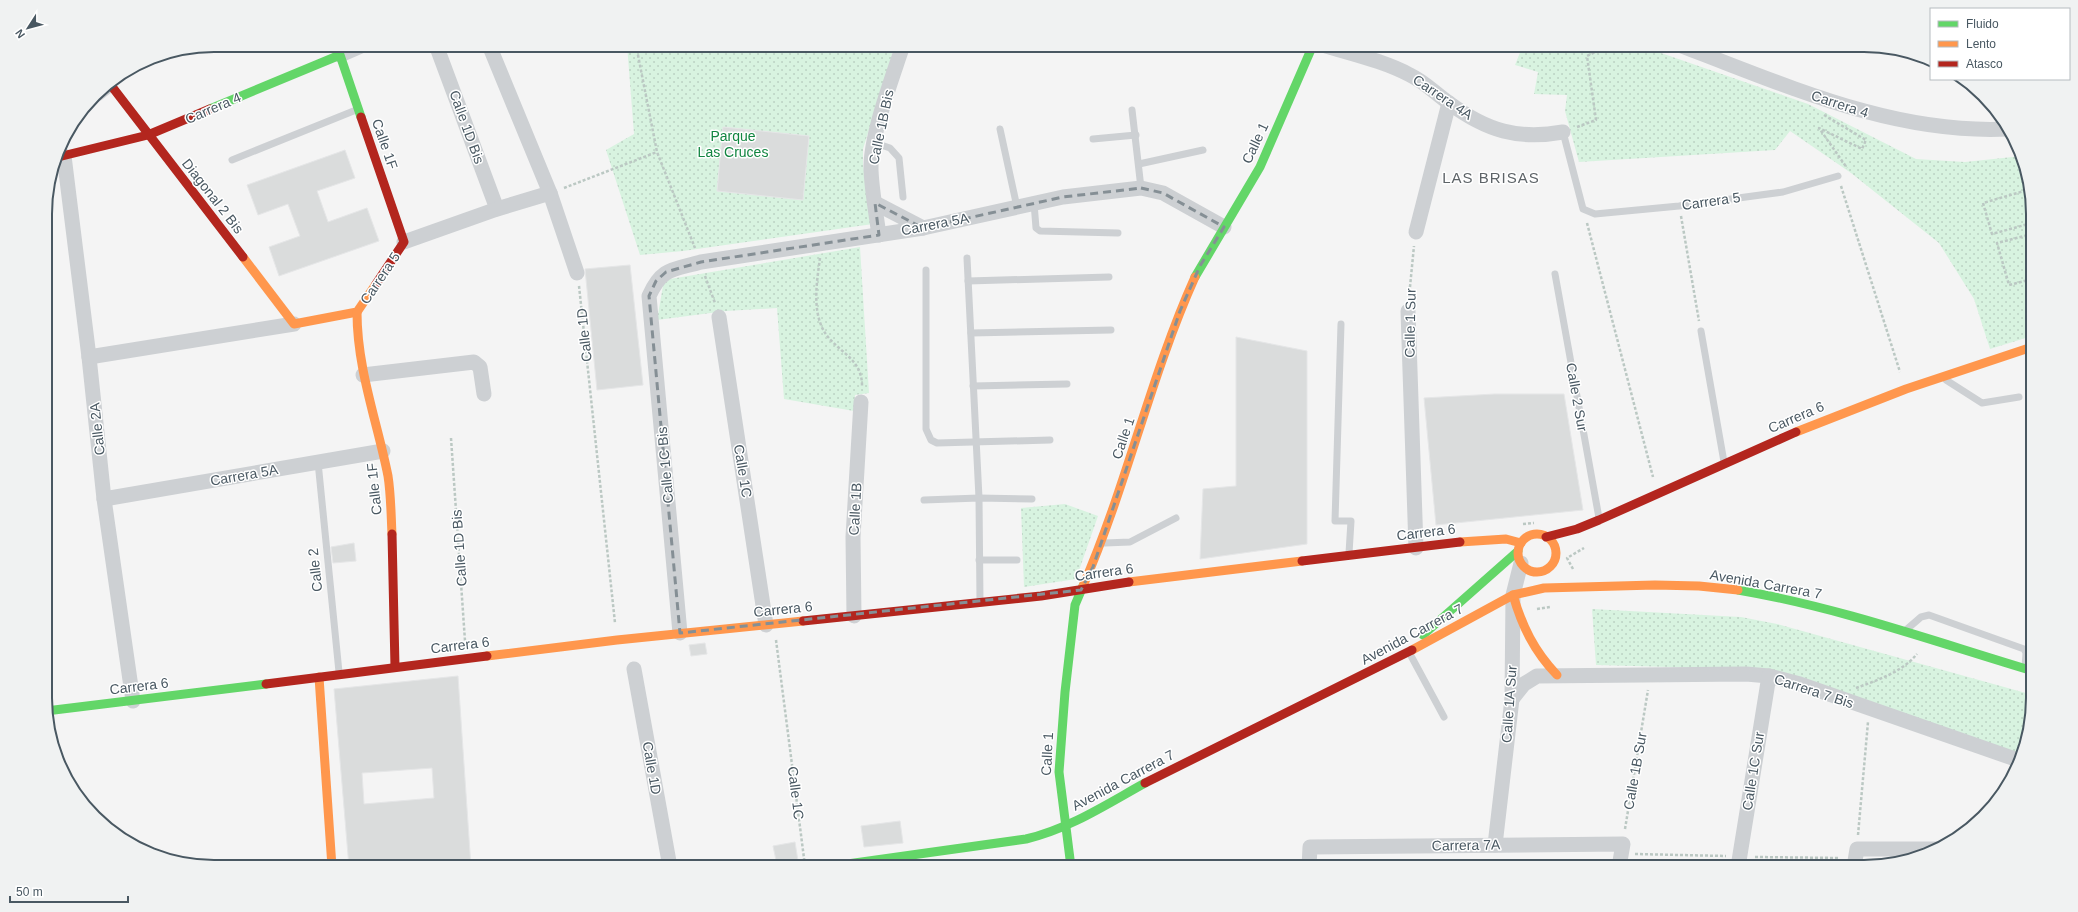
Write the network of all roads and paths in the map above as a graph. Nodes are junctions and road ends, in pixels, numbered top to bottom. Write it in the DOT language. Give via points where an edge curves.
graph roads {
  1 [pos="347,52"];
  2 [pos="439,52"];
  3 [pos="492,52"];
  4 [pos="637,52"];
  5 [pos="901,52"];
  6 [pos="1310,52"];
  7 [pos="1344,52"];
  8 [pos="1595,52"];
  9 [pos="1698,52"];
  10 [pos="340,55"];
  11 [pos="112,87"];
  12 [pos="1829,100"];
  13 [pos="1449,103"];
  14 [pos="358,109"];
  15 [pos="1132,110"];
  16 [pos="1000,129"];
  17 [pos="2002,129"];
  18 [pos="1563,132"];
  19 [pos="148,135"];
  20 [pos="1136,135"];
  21 [pos="1093,139"];
  22 [pos="875,143"];
  23 [pos="1203,150"];
  24 [pos="657,152"];
  25 [pos="63,157"];
  26 [pos="61,160"];
  27 [pos="232,160"];
  28 [pos="1139,164"];
  29 [pos="1838,176"];
  30 [pos="1141,188"];
  31 [pos="2025,191"];
  32 [pos="550,193"];
  33 [pos="903,197"];
  34 [pos="1034,202"];
  35 [pos="875,203"];
  36 [pos="1679,206"];
  37 [pos="1017,207"];
  38 [pos="497,209"];
  39 [pos="1583,209"];
  40 [pos="2026,225"];
  41 [pos="1224,227"];
  42 [pos="923,228"];
  43 [pos="1416,232"];
  44 [pos="1118,233"];
  45 [pos="879,235"];
  46 [pos="2026,236"];
  47 [pos="404,242"];
  48 [pos="823,243"];
  49 [pos="967,258"];
  50 [pos="701,262"];
  51 [pos="926,270"];
  52 [pos="577,273"];
  53 [pos="1555,274"];
  54 [pos="1109,277"];
  55 [pos="2026,280"];
  56 [pos="968,281"];
  57 [pos="649,296"];
  58 [pos="1408,311"];
  59 [pos="357,312"];
  60 [pos="719,317"];
  61 [pos="294,324"];
  62 [pos="1341,324"];
  63 [pos="1111,330"];
  64 [pos="1701,331"];
  65 [pos="971,333"];
  66 [pos="2026,349"];
  67 [pos="89,357"];
  68 [pos="363,375"];
  69 [pos="1941,377"];
  70 [pos="1067,384"];
  71 [pos="973,386"];
  72 [pos="1906,389"];
  73 [pos="484,394"];
  74 [pos="2019,397"];
  75 [pos="861,402"];
  76 [pos="451,438"];
  77 [pos="1050,440"];
  78 [pos="976,441"];
  79 [pos="383,451"];
  80 [pos="318,462"];
  81 [pos="1724,463"];
  82 [pos="1657,493"];
  83 [pos="979,498"];
  84 [pos="104,499"];
  85 [pos="1032,499"];
  86 [pos="924,500"];
  87 [pos="1176,518"];
  88 [pos="1599,520"];
  89 [pos="1576,529"];
  90 [pos="1546,537"];
  91 [pos="1102,543"];
  92 [pos="1416,548"];
  93 [pos="1584,548"];
  94 [pos="1520,552"];
  95 [pos="1556,552"];
  96 [pos="1349,556"];
  97 [pos="979,560"];
  98 [pos="1017,560"];
  99 [pos="1553,563"];
  100 [pos="1576,576"];
  101 [pos="1571,587"];
  102 [pos="1081,590"];
  103 [pos="1514,595"];
  104 [pos="980,602"];
  105 [pos="1555,607"];
  106 [pos="1518,612"];
  107 [pos="854,616"];
  108 [pos="770,624"];
  109 [pos="1903,632"];
  110 [pos="680,634"];
  111 [pos="617,640"];
  112 [pos="1912,649"];
  113 [pos="1409,652"];
  114 [pos="2026,653"];
  115 [pos="466,658"];
  116 [pos="1393,662"];
  117 [pos="395,667"];
  118 [pos="634,669"];
  119 [pos="2026,669"];
  120 [pos="339,674"];
  121 [pos="1557,675"];
  122 [pos="1651,676"];
  123 [pos="1769,676"];
  124 [pos="319,677"];
  125 [pos="1832,696"];
  126 [pos="1512,700"];
  127 [pos="133,701"];
  128 [pos="52,710"];
  129 [pos="1869,710"];
  130 [pos="1444,718"];
  131 [pos="2014,759"];
  132 [pos="1066,826"];
  133 [pos="1622,844"];
  134 [pos="1495,845"];
  135 [pos="1926,848"];
  136 [pos="1857,849"];
  137 [pos="332,860"];
  138 [pos="669,860"];
  139 [pos="804,860"];
  140 [pos="876,860"];
  141 [pos="1069,860"];
  142 [pos="1309,860"];
  143 [pos="1620,860"];
  144 [pos="1739,860"];
  145 [pos="1855,860"];
  1 -- 10 [label="street, Carrera 4"];
  2 -- 38 [label="street, Calle 1D Bis"];
  3 -- 32 [label="street"];
  4 -- 24 [label="path"];
  5 -- 22 [label="street, Calle 1B Bis"];
  6 -- 41 [label="street, Calle 1" via="1260,167"];
  7 -- 13 [label="street, Carrera 4A" via="1410,74"];
  8 -- 18 [label="path" via="1587,56 1596,120"];
  9 -- 12 [label="street, Carrera 4"];
  10 -- 14 [label="street, Calle 1F"];
  10 -- 19 [label="street, Carrera 4"];
  11 -- 19 [label="street, Diagonal 2 Bis"];
  12 -- 17 [label="street, Carrera 4" via="1905,122 1950,128"];
  12 -- 29 [label="path" via="1824,116 1866,140 1862,149 1819,128 1848,168"];
  13 -- 18 [label="street, Carrera 4A" via="1466,115 1500,131 1521,136"];
  13 -- 43 [label="street"];
  14 -- 27 [label="lane"];
  14 -- 47 [label="street, Calle 1F"];
  15 -- 20 [label="lane"];
  16 -- 37 [label="lane"];
  18 -- 39 [label="lane"];
  19 -- 25 [label="street, Carrera 4"];
  19 -- 61 [label="street, Diagonal 2 Bis"];
  20 -- 21 [label="lane"];
  20 -- 28 [label="lane"];
  22 -- 33 [label="lane" via="890,148 900,158"];
  22 -- 35 [label="street, Calle 1B Bis" via="871,169"];
  23 -- 28 [label="lane"];
  24 -- 32 [label="path"];
  24 -- 50 [label="path"];
  26 -- 67 [label="street, Calle 2A"];
  28 -- 30 [label="lane"];
  29 -- 36 [label="lane, Carrera 5" via="1783,192"];
  29 -- 72 [label="path"];
  30 -- 34 [label="street, Carrera 5A"];
  30 -- 41 [label="street, Carrera 5A" via="1163,193"];
  31 -- 40 [label="path" via="1983,203 1992,234"];
  32 -- 38 [label="street, Carrera 5"];
  32 -- 52 [label="street"];
  34 -- 37 [label="street, Carrera 5A"];
  34 -- 44 [label="lane" via="1036,228 1040,231"];
  35 -- 42 [label="street"];
  35 -- 45 [label="street, Calle 1B Bis"];
  36 -- 39 [label="lane, Carrera 5" via="1608,214 1595,214"];
  36 -- 64 [label="path"];
  37 -- 42 [label="street, Carrera 5A"];
  38 -- 47 [label="street, Carrera 5"];
  39 -- 82 [label="path"];
  41 -- 91 [label="street, Calle 1" via="1200,266 1180,311"];
  42 -- 45 [label="street, Carrera 5A"];
  43 -- 58 [label="path, Calle 1 Sur"];
  45 -- 48 [label="street, Carrera 5A"];
  46 -- 55 [label="path" via="1997,243 2009,285"];
  47 -- 59 [label="street, Carrera 5"];
  48 -- 50 [label="street, Carrera 5A"];
  48 -- 75 [label="path" via="816,301 821,326 834,344 848,355 860,370"];
  49 -- 56 [label="lane"];
  50 -- 57 [label="street, Carrera 5A" via="666,272 656,281"];
  50 -- 60 [label="path"];
  51 -- 78 [label="lane" via="926,429 931,440 937,443"];
  52 -- 111 [label="path, Calle 1D"];
  53 -- 88 [label="lane, Calle 2 Sur"];
  54 -- 56 [label="lane"];
  56 -- 65 [label="lane"];
  57 -- 110 [label="street, Calle 1C Bis"];
  58 -- 92 [label="street, Calle 1 Sur"];
  59 -- 61 [label="street, Carrera 5"];
  59 -- 68 [label="street, Calle 1F"];
  60 -- 108 [label="street, Calle 1C"];
  61 -- 67 [label="street, Carrera 5"];
  62 -- 96 [label="lane" via="1334,520 1351,521"];
  63 -- 65 [label="lane"];
  64 -- 81 [label="lane"];
  65 -- 71 [label="lane"];
  66 -- 69 [label="street, Carrera 6"];
  67 -- 84 [label="street, Calle 2A"];
  68 -- 73 [label="street" via="474,362 480,367"];
  68 -- 79 [label="street, Calle 1F"];
  69 -- 72 [label="street, Carrera 6"];
  69 -- 74 [label="lane" via="1982,403"];
  70 -- 71 [label="lane"];
  71 -- 78 [label="lane"];
  72 -- 81 [label="street, Carrera 6" via="1813,424"];
  75 -- 107 [label="street, Calle 1B" via="852,537"];
  76 -- 115 [label="path, Calle 1D Bis"];
  77 -- 78 [label="lane"];
  78 -- 83 [label="lane"];
  79 -- 80 [label="street, Carrera 5A"];
  79 -- 117 [label="street, Calle 1F" via="391,505"];
  80 -- 84 [label="street, Carrera 5A"];
  80 -- 120 [label="lane, Calle 2"];
  81 -- 82 [label="street, Carrera 6"];
  82 -- 88 [label="street, Carrera 6"];
  83 -- 85 [label="lane"];
  83 -- 86 [label="lane"];
  83 -- 97 [label="lane"];
  84 -- 127 [label="street, Calle 2A"];
  87 -- 91 [label="lane" via="1130,542"];
  88 -- 89 [label="street, Carrera 6"];
  89 -- 90 [label="street, Carrera 6"];
  89 -- 95 [label="street, Carrera 6"];
  90 -- 94 [label="street" via="1530,536"];
  90 -- 95 [label="street"];
  91 -- 102 [label="street, Calle 1"];
  92 -- 94 [label="street, Carrera 6" via="1495,539 1512,540"];
  92 -- 96 [label="street, Carrera 6"];
  93 -- 100 [label="path" via="1567,558"];
  94 -- 99 [label="street" via="1525,568 1535,572 1545,570"];
  94 -- 103 [label="street, Calle 1A Sur"];
  94 -- 116 [label="street"];
  95 -- 99 [label="street"];
  96 -- 102 [label="street, Carrera 6"];
  97 -- 98 [label="lane"];
  97 -- 104 [label="lane"];
  99 -- 101 [label="street" via="1560,576"];
  101 -- 103 [label="street, Avenida Carrera 7" via="1544,588"];
  101 -- 109 [label="street, Avenida Carrera 7" via="1655,585 1736,590 1822,608"];
  102 -- 104 [label="street, Carrera 6"];
  102 -- 132 [label="street, Calle 1" via="1072,624 1061,752 1060,786"];
  103 -- 106 [label="street"];
  103 -- 113 [label="street, Avenida Carrera 7"];
  103 -- 126 [label="street, Calle 1A Sur"];
  104 -- 107 [label="street, Carrera 6"];
  105 -- 106 [label="path"];
  106 -- 121 [label="street" via="1535,650"];
  107 -- 108 [label="street, Carrera 6"];
  108 -- 110 [label="street, Carrera 6"];
  108 -- 139 [label="path, Calle 1C"];
  109 -- 114 [label="lane" via="1921,617 1929,615 2024,649"];
  109 -- 119 [label="street, Avenida Carrera 7"];
  110 -- 111 [label="street, Carrera 6"];
  111 -- 115 [label="street, Carrera 6"];
  112 -- 125 [label="path" via="1918,652 1909,663 1882,678"];
  113 -- 116 [label="street, Avenida Carrera 7"];
  113 -- 130 [label="lane"];
  115 -- 117 [label="street, Carrera 6"];
  116 -- 132 [label="street, Avenida Carrera 7" via="1175,767"];
  117 -- 120 [label="street, Carrera 6"];
  118 -- 138 [label="street, Calle 1D"];
  120 -- 124 [label="street, Carrera 6"];
  121 -- 122 [label="street, Carrera 7 Bis"];
  121 -- 126 [label="street, Carrera 7 Bis" via="1530,679"];
  122 -- 123 [label="street, Carrera 7 Bis"];
  122 -- 133 [label="path, Calle 1B Sur"];
  123 -- 125 [label="street, Carrera 7 Bis"];
  123 -- 144 [label="street, Calle 1C Sur"];
  124 -- 127 [label="street, Carrera 6"];
  124 -- 137 [label="street"];
  125 -- 129 [label="street, Carrera 7 Bis"];
  126 -- 134 [label="street, Calle 1A Sur"];
  127 -- 128 [label="street, Carrera 6"];
  129 -- 131 [label="street, Carrera 7 Bis"];
  129 -- 136 [label="path"];
  132 -- 140 [label="street, Avenida Carrera 7" via="1026,839"];
  132 -- 141 [label="street, Calle 1"];
  133 -- 134 [label="street, Carrera 7A"];
  133 -- 143 [label="street"];
  134 -- 142 [label="street, Carrera 7A" via="1310,847"];
  135 -- 136 [label="street"];
  136 -- 145 [label="street"];
}
